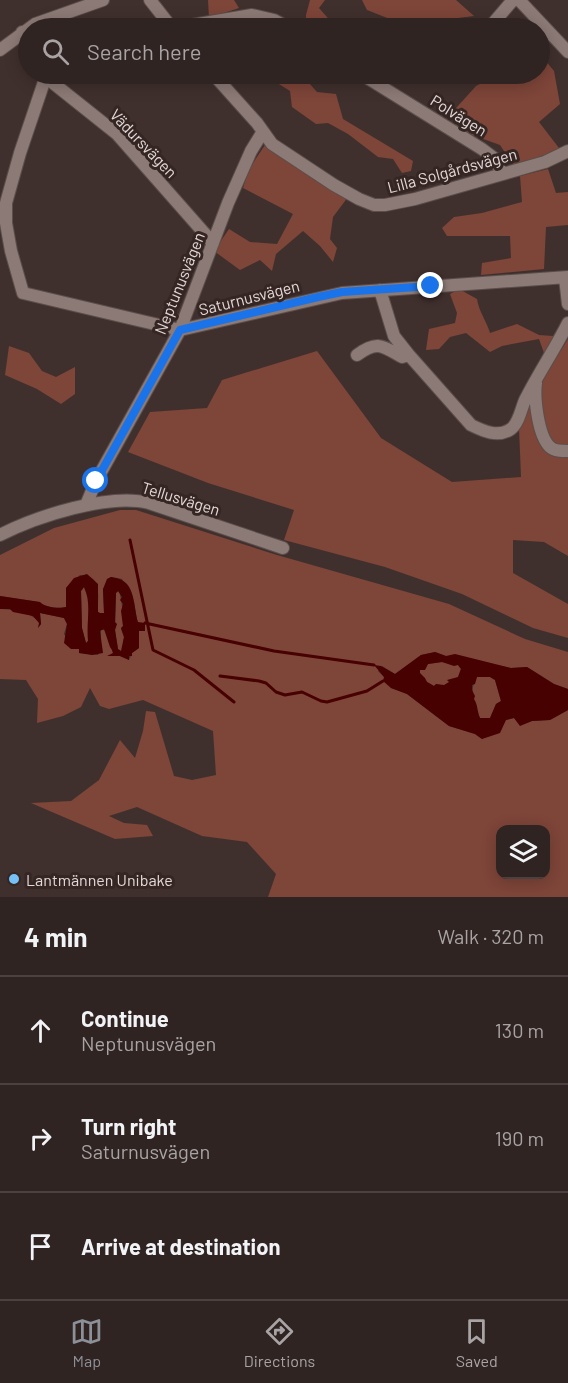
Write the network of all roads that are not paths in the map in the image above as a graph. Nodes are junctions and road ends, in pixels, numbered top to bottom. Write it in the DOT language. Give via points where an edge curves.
graph roads {
  1 [pos="103,0"];
  2 [pos="150,0"];
  3 [pos="513,0"];
  4 [pos="519,0"];
  5 [pos="49,18"];
  6 [pos="165,18"];
  7 [pos="234,18"];
  8 [pos="265,18"];
  9 [pos="498,18"];
  10 [pos="536,18"];
  11 [pos="550,33"];
  12 [pos="18,35"];
  13 [pos="0,50"];
  14 [pos="568,52"];
  15 [pos="42,84"];
  16 [pos="56,84"];
  17 [pos="222,84"];
  18 [pos="377,84"];
  19 [pos="262,133"];
  20 [pos="568,151"];
  21 [pos="502,173"];
  22 [pos="213,243"];
  23 [pos="5,250"];
  24 [pos="566,278"];
  25 [pos="380,290"];
  26 [pos="568,304"];
  27 [pos="568,323"];
  28 [pos="180,330"];
  29 [pos="357,355"];
  30 [pos="409,355"];
  31 [pos="536,382"];
  32 [pos="568,451"];
  33 [pos="86,505"];
  34 [pos="0,535"];
  35 [pos="283,548"];
  1 -- 5 [label="street"];
  2 -- 6 [label="street"];
  3 -- 9 [label="street"];
  4 -- 10 [label="street"];
  7 -- 8 [label="street"];
  11 -- 14 [label="street"];
  12 -- 13 [label="street"];
  15 -- 23 [label="street" via="6,203"];
  16 -- 22 [label="street, Vädursvägen" via="117,135"];
  17 -- 19 [label="street, Lilla Solgårdsvägen"];
  18 -- 21 [label="street, Polvägen" via="482,149 494,158"];
  19 -- 21 [label="street, Lilla Solgårdsvägen" via="288,155 374,205 414,199"];
  19 -- 22 [label="street, Neptunusvägen"];
  20 -- 21 [label="street, Lilla Solgårdsvägen" via="545,162"];
  22 -- 28 [label="street, Neptunusvägen"];
  23 -- 28 [label="street, Saturnusvägen" via="23,292"];
  24 -- 25 [label="street, Saturnusvägen"];
  24 -- 26 [label="street"];
  25 -- 28 [label="street, Saturnusvägen" via="342,292"];
  25 -- 30 [label="street" via="394,336"];
  27 -- 31 [label="street"];
  28 -- 33 [label="street, Neptunusvägen"];
  29 -- 30 [label="street" via="384,346 402,357"];
  30 -- 31 [label="street" via="471,425 491,433 511,429"];
  31 -- 32 [label="street" via="536,409 544,436 550,447"];
  33 -- 34 [label="street, Tellusvägen" via="23,523"];
  33 -- 35 [label="street, Tellusvägen" via="140,501"];
}
